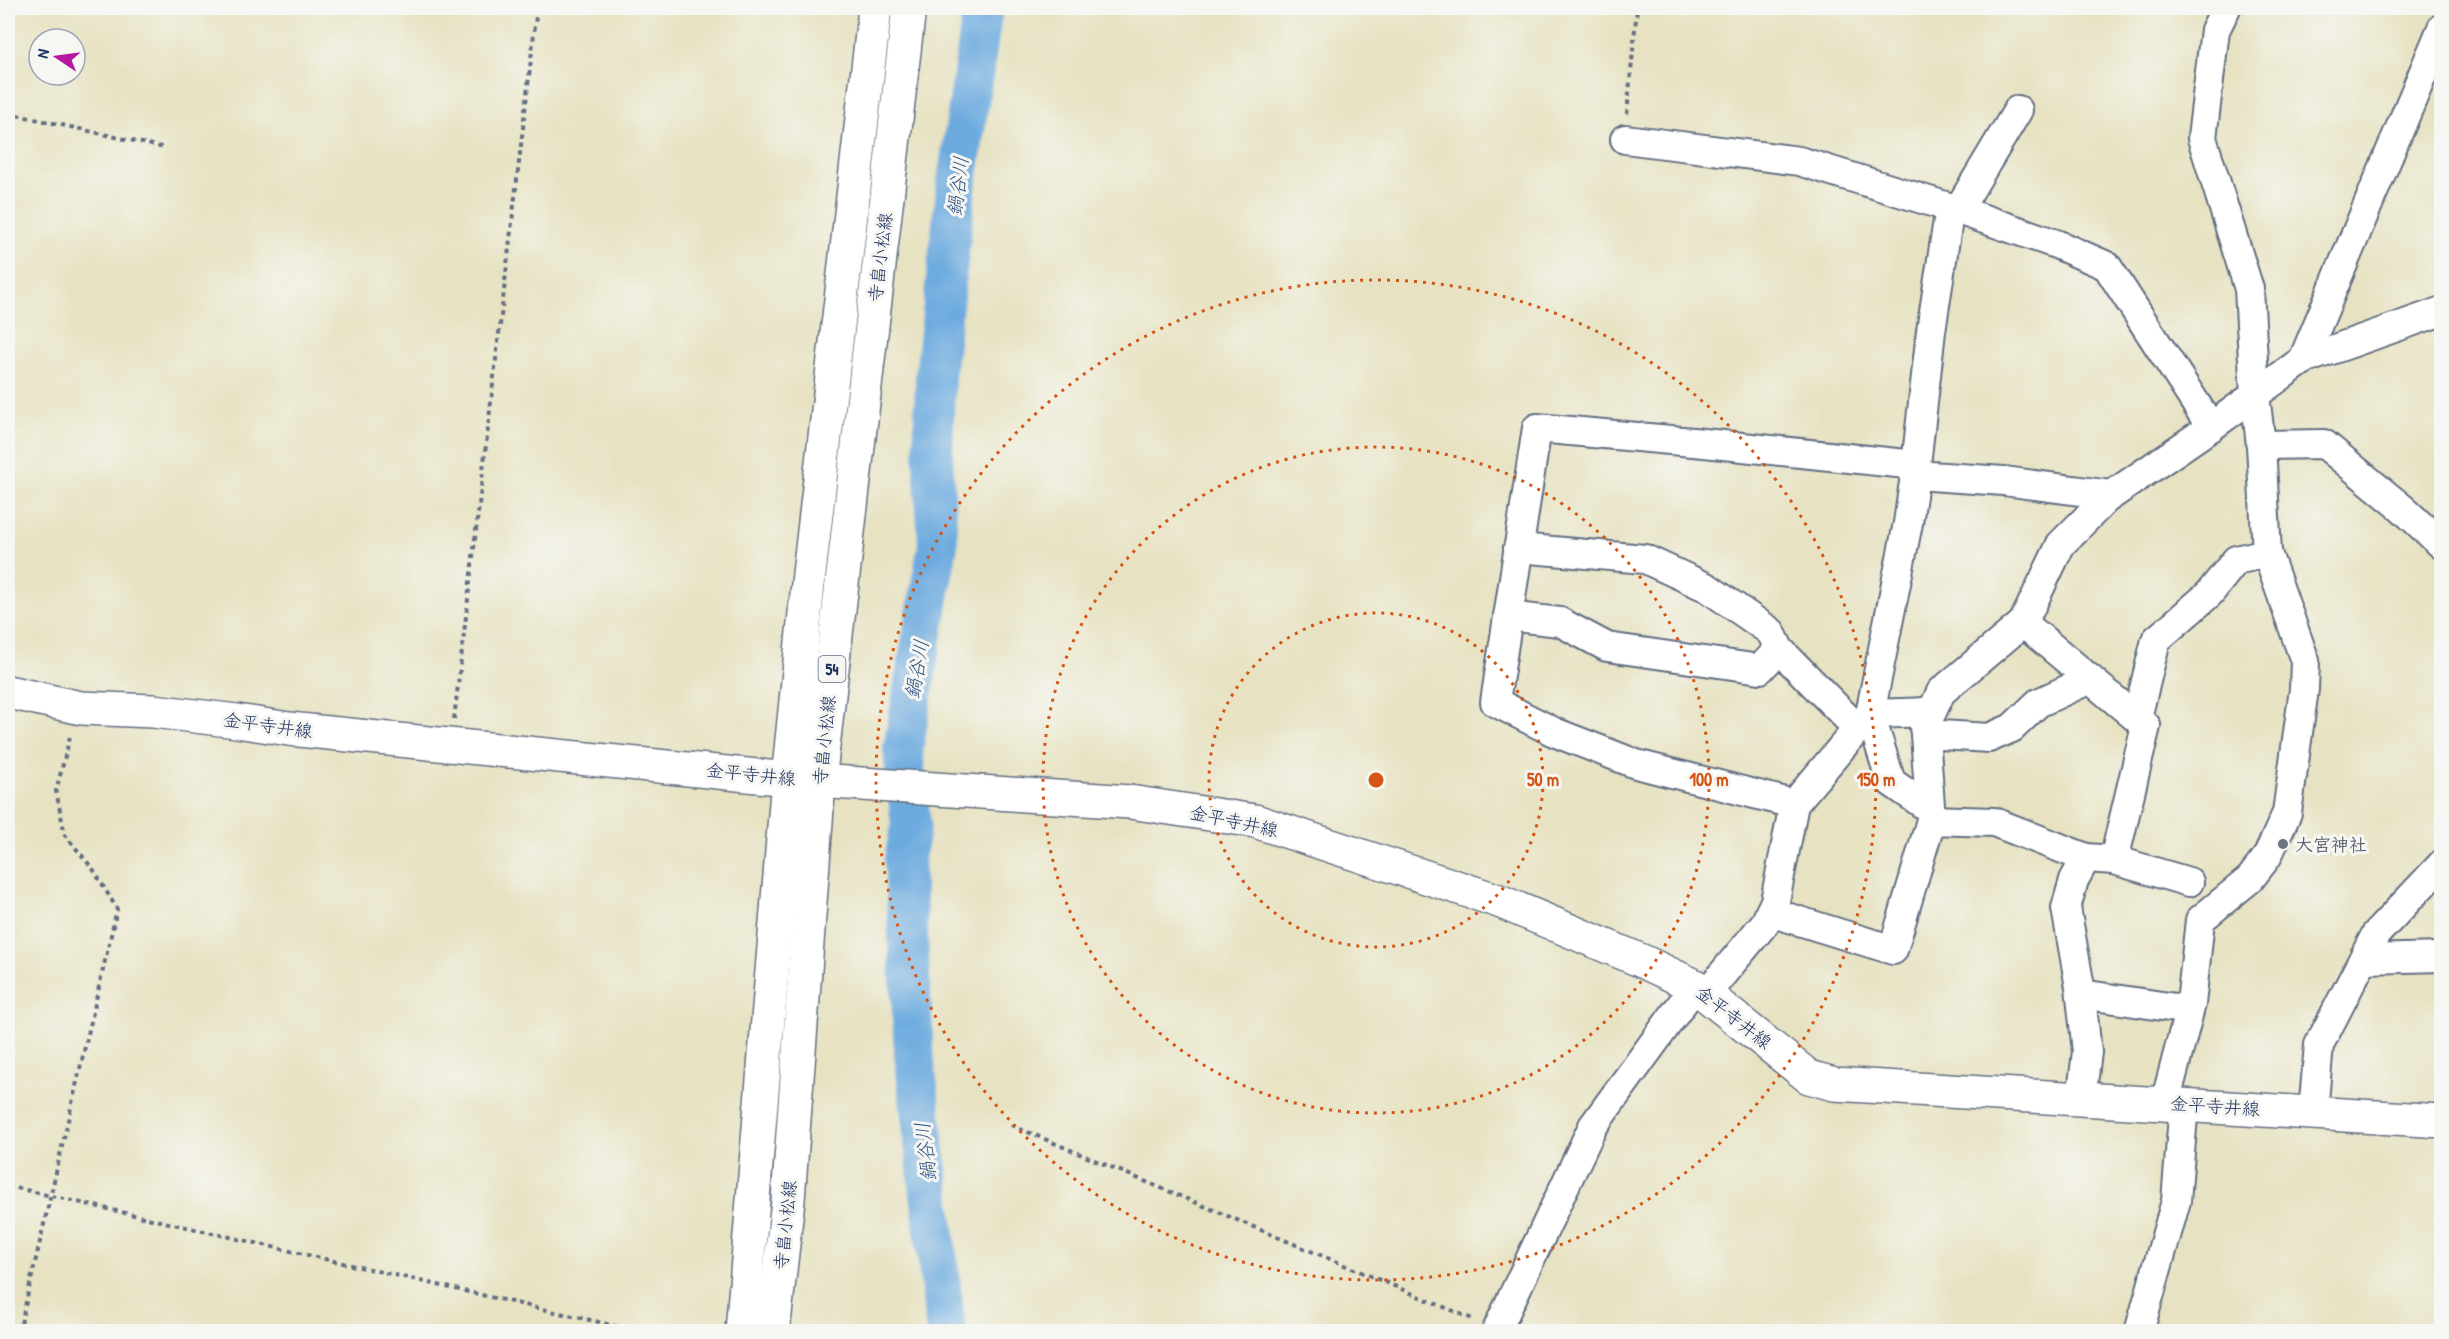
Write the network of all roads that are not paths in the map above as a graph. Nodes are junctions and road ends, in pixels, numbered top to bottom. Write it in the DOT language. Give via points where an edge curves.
graph roads {
  1 [pos="875,8"];
  2 [pos="909,8"];
  3 [pos="2226,8"];
  4 [pos="2442,28"];
  5 [pos="2018,110"];
  6 [pos="1625,139"];
  7 [pos="1954,209"];
  8 [pos="2442,311"];
  9 [pos="2303,360"];
  10 [pos="2255,395"];
  11 [pos="2211,427"];
  12 [pos="2261,446"];
  13 [pos="1915,470"];
  14 [pos="2110,495"];
  15 [pos="2442,545"];
  16 [pos="1518,548"];
  17 [pos="2267,552"];
  18 [pos="1508,616"];
  19 [pos="2023,623"];
  20 [pos="1779,649"];
  21 [pos="2090,680"];
  22 [pos="8,692"];
  23 [pos="2137,718"];
  24 [pos="1864,722"];
  25 [pos="1923,723"];
  26 [pos="804,780"];
  27 [pos="1794,804"];
  28 [pos="1930,814"];
  29 [pos="2086,858"];
  30 [pos="2114,860"];
  31 [pos="2442,864"];
  32 [pos="2189,882"];
  33 [pos="2229,896"];
  34 [pos="1770,912"];
  35 [pos="2200,920"];
  36 [pos="2442,957"];
  37 [pos="2364,959"];
  38 [pos="1700,990"];
  39 [pos="2081,994"];
  40 [pos="2189,1010"];
  41 [pos="2081,1100"];
  42 [pos="2174,1103"];
  43 [pos="2313,1112"];
  44 [pos="2442,1121"];
  45 [pos="1497,1330"];
  46 [pos="742,1332"];
  47 [pos="773,1332"];
  48 [pos="2139,1332"];
  1 -- 26 [label="main road, 寺畠小松線 / 54" via="809,574"];
  2 -- 26 [label="main road, 寺畠小松線 / 54"];
  3 -- 10 [label="street" via="2215,30 2202,138 2248,289"];
  4 -- 9 [label="street"];
  5 -- 7 [label="street"];
  6 -- 7 [label="street" via="1799,161"];
  7 -- 11 [label="street" via="2107,266"];
  7 -- 13 [label="street" via="1931,331"];
  8 -- 9 [label="street"];
  9 -- 10 [label="street"];
  10 -- 11 [label="street"];
  10 -- 12 [label="street"];
  11 -- 14 [label="street"];
  12 -- 15 [label="street" via="2324,444"];
  12 -- 17 [label="street"];
  13 -- 14 [label="street"];
  13 -- 16 [label="street" via="1704,443 1537,428"];
  13 -- 24 [label="street" via="1908,523"];
  14 -- 19 [label="street" via="2061,544"];
  16 -- 18 [label="street"];
  16 -- 20 [label="street" via="1645,559 1708,588 1771,632"];
  17 -- 23 [label="street" via="2236,560 2209,594 2156,640"];
  17 -- 33 [label="street" via="2305,661 2304,689 2287,813 2267,857 2250,879"];
  18 -- 20 [label="street" via="1560,622 1607,647 1760,669"];
  18 -- 27 [label="street" via="1495,702 1554,732 1636,764"];
  19 -- 21 [label="street"];
  19 -- 25 [label="street" via="1941,692"];
  20 -- 24 [label="street"];
  21 -- 23 [label="street"];
  21 -- 25 [label="street" via="2038,703 2012,728 1989,738"];
  22 -- 26 [label="main road, 金平寺井線" via="81,708 153,711 289,729"];
  23 -- 30 [label="street" via="2146,726"];
  24 -- 25 [label="street"];
  24 -- 27 [label="street"];
  24 -- 28 [label="street" via="1891,782"];
  25 -- 28 [label="street"];
  26 -- 38 [label="main road, 金平寺井線" via="1130,802 1255,821 1499,901"];
  26 -- 46 [label="main road, 寺畠小松線 / 54"];
  26 -- 47 [label="main road, 寺畠小松線 / 54" via="788,1200"];
  27 -- 34 [label="street"];
  28 -- 29 [label="street" via="1995,822"];
  28 -- 34 [label="street" via="1893,950"];
  29 -- 30 [label="street"];
  29 -- 39 [label="street" via="2066,908"];
  30 -- 32 [label="street"];
  31 -- 37 [label="street" via="2376,934"];
  32 -- 33 [label="street"];
  32 -- 35 [label="street"];
  33 -- 35 [label="street"];
  34 -- 38 [label="street" via="1765,923"];
  35 -- 40 [label="street"];
  36 -- 37 [label="street"];
  37 -- 43 [label="street" via="2319,1045"];
  38 -- 41 [label="main road, 金平寺井線" via="1809,1077 1834,1084"];
  38 -- 45 [label="street" via="1593,1126"];
  39 -- 40 [label="street"];
  39 -- 41 [label="street" via="2087,1052"];
  40 -- 42 [label="street"];
  41 -- 42 [label="main road, 金平寺井線"];
  42 -- 43 [label="main road, 金平寺井線"];
  42 -- 48 [label="street" via="2176,1201"];
  43 -- 44 [label="main road, 金平寺井線"];
}
